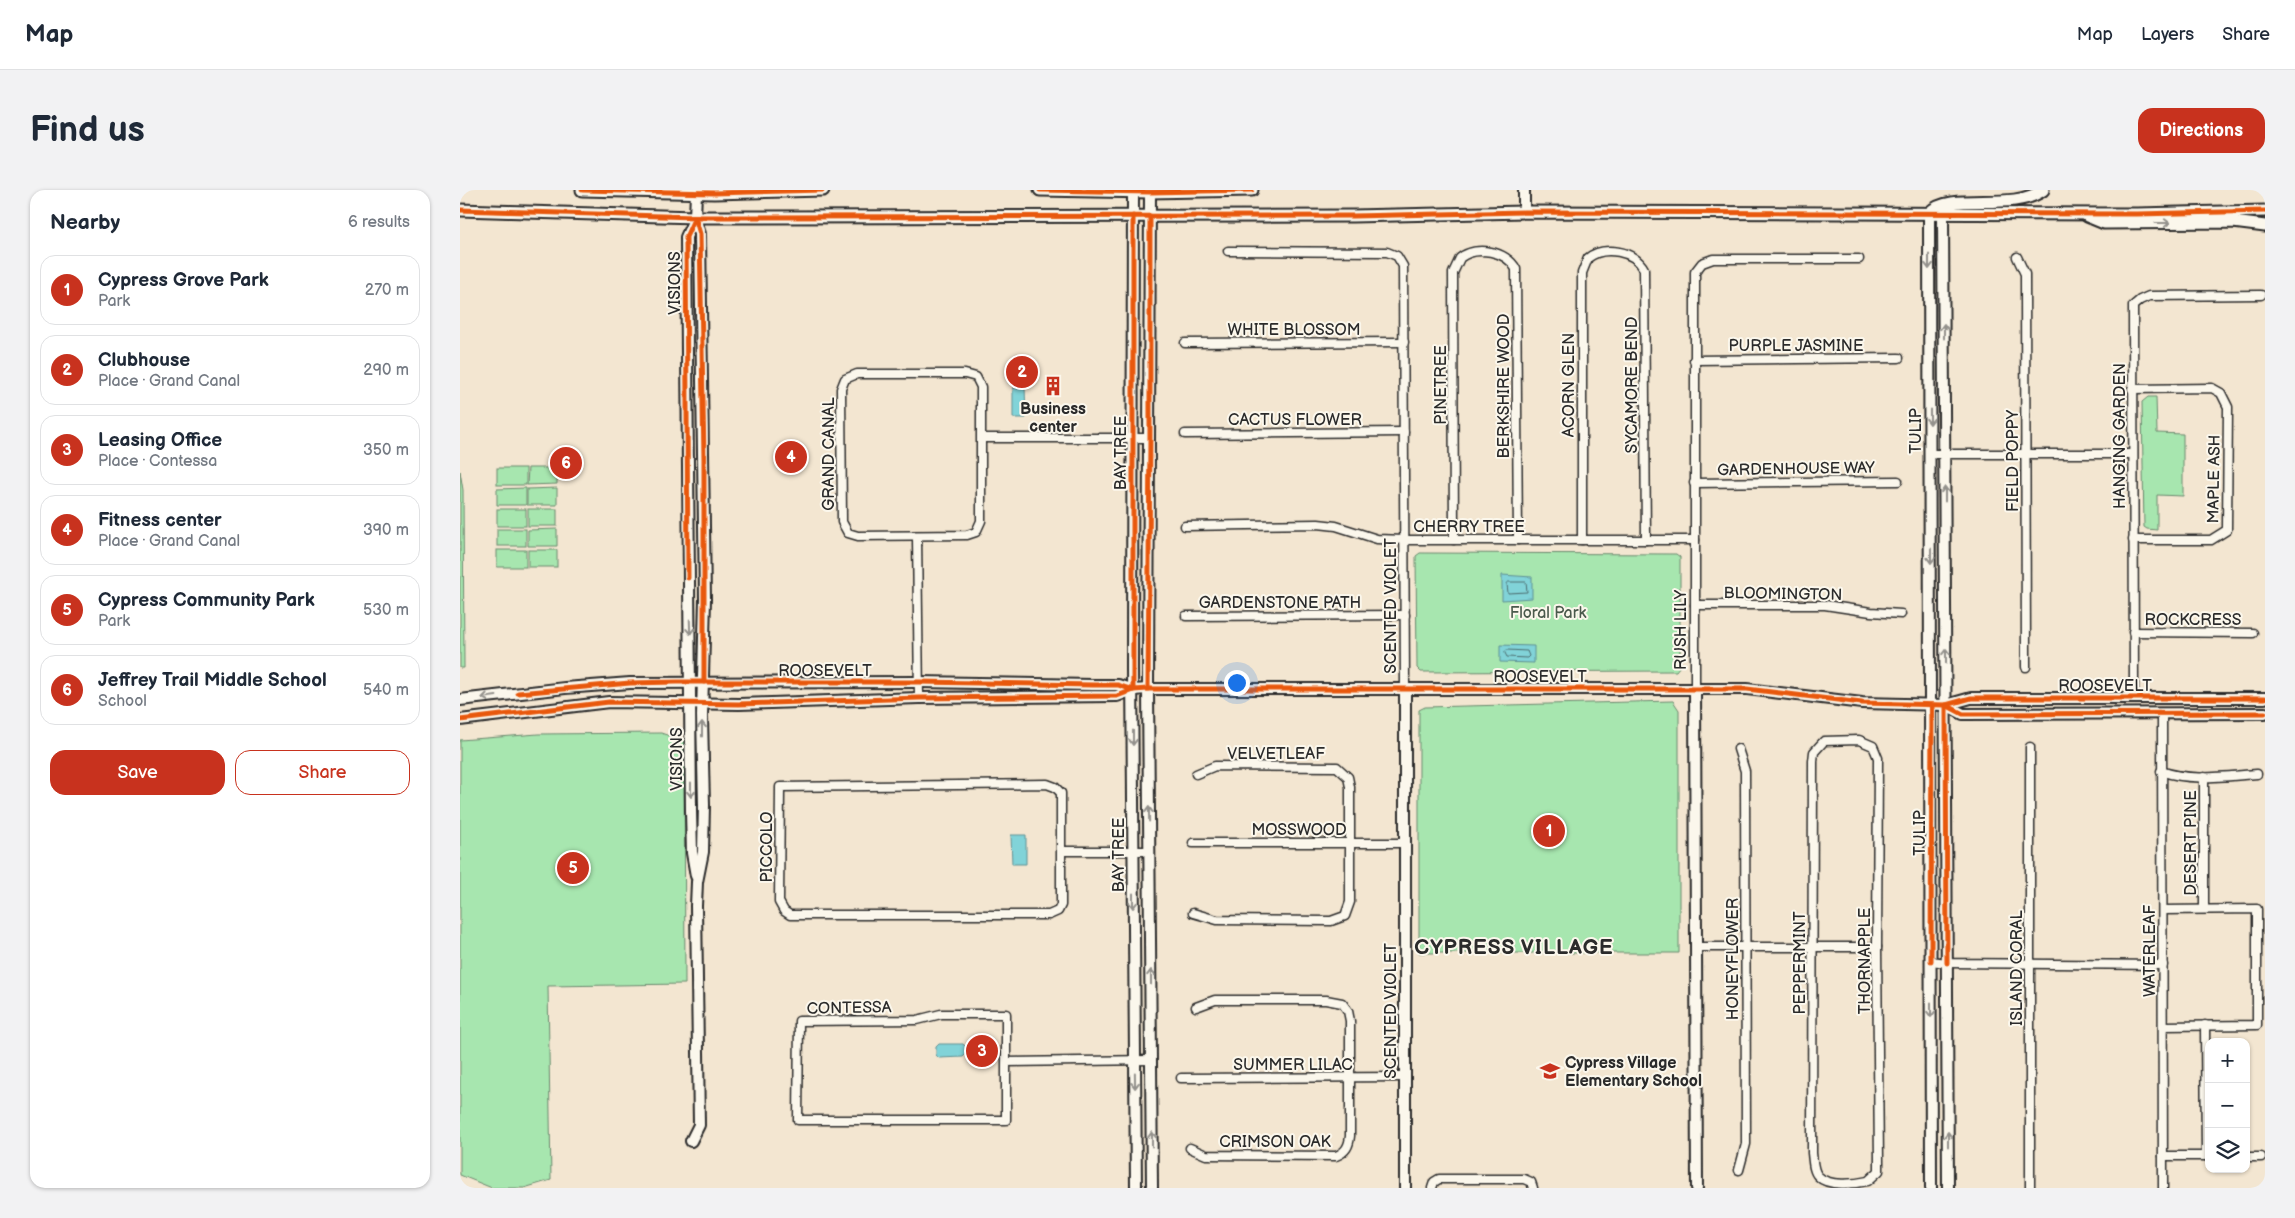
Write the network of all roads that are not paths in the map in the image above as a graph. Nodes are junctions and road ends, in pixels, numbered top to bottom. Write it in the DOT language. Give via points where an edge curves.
graph roads {
  1 [pos="582,190"];
  2 [pos="823,190"];
  3 [pos="1040,190"];
  4 [pos="1252,190"];
  5 [pos="1524,190"];
  6 [pos="2043,190"];
  7 [pos="1133,191"];
  8 [pos="696,192"];
  9 [pos="1150,192"];
  10 [pos="460,210"];
  11 [pos="2265,211"];
  12 [pos="1524,212"];
  13 [pos="1929,213"];
  14 [pos="1943,213"];
  15 [pos="2081,213"];
  16 [pos="1133,216"];
  17 [pos="1150,216"];
  18 [pos="695,217"];
  19 [pos="2265,226"];
  20 [pos="1228,251"];
  21 [pos="1485,252"];
  22 [pos="1613,252"];
  23 [pos="2017,257"];
  24 [pos="1859,259"];
  25 [pos="2261,295"];
  26 [pos="1404,342"];
  27 [pos="1185,343"];
  28 [pos="1899,358"];
  29 [pos="1694,360"];
  30 [pos="2132,389"];
  31 [pos="1404,432"];
  32 [pos="1185,434"];
  33 [pos="981,438"];
  34 [pos="1133,438"];
  35 [pos="1150,438"];
  36 [pos="1930,454"];
  37 [pos="2026,454"];
  38 [pos="2132,454"];
  39 [pos="1945,455"];
  40 [pos="1898,481"];
  41 [pos="1694,483"];
  42 [pos="1185,526"];
  43 [pos="917,536"];
  44 [pos="1405,540"];
  45 [pos="1454,540"];
  46 [pos="1518,540"];
  47 [pos="1582,540"];
  48 [pos="1646,540"];
  49 [pos="1695,540"];
  50 [pos="2133,540"];
  51 [pos="1695,605"];
  52 [pos="1900,614"];
  53 [pos="1405,615"];
  54 [pos="1186,616"];
  55 [pos="2134,632"];
  56 [pos="2253,633"];
  57 [pos="2026,667"];
  58 [pos="691,682"];
  59 [pos="704,682"];
  60 [pos="919,682"];
  61 [pos="1148,688"];
  62 [pos="1405,688"];
  63 [pos="1695,689"];
  64 [pos="1133,690"];
  65 [pos="919,698"];
  66 [pos="2134,698"];
  67 [pos="2265,698"];
  68 [pos="460,700"];
  69 [pos="690,702"];
  70 [pos="703,702"];
  71 [pos="1932,705"];
  72 [pos="1946,705"];
  73 [pos="2265,713"];
  74 [pos="2162,714"];
  75 [pos="460,720"];
  76 [pos="1842,740"];
  77 [pos="1738,748"];
  78 [pos="2030,748"];
  79 [pos="2162,771"];
  80 [pos="1196,774"];
  81 [pos="2257,774"];
  82 [pos="2204,777"];
  83 [pos="1193,843"];
  84 [pos="1352,843"];
  85 [pos="1405,843"];
  86 [pos="1133,850"];
  87 [pos="1061,851"];
  88 [pos="1150,851"];
  89 [pos="697,882"];
  90 [pos="2204,909"];
  91 [pos="2162,910"];
  92 [pos="1193,913"];
  93 [pos="1696,947"];
  94 [pos="1745,947"];
  95 [pos="1812,947"];
  96 [pos="1877,947"];
  97 [pos="1931,961"];
  98 [pos="1947,963"];
  99 [pos="2030,964"];
  100 [pos="2163,965"];
  101 [pos="1196,1007"];
  102 [pos="2205,1025"];
  103 [pos="2163,1026"];
  104 [pos="1134,1060"];
  105 [pos="1151,1060"];
  106 [pos="1006,1062"];
  107 [pos="1352,1077"];
  108 [pos="1405,1077"];
  109 [pos="1181,1078"];
  110 [pos="2207,1128"];
  111 [pos="692,1141"];
  112 [pos="1190,1148"];
  113 [pos="2163,1156"];
  114 [pos="2205,1156"];
  115 [pos="2250,1156"];
  116 [pos="2261,1157"];
  117 [pos="1739,1170"];
  118 [pos="1845,1183"];
  119 [pos="1136,1188"];
  120 [pos="1152,1188"];
  121 [pos="1405,1188"];
  122 [pos="1432,1188"];
  123 [pos="1533,1188"];
  124 [pos="1696,1188"];
  125 [pos="1931,1188"];
  126 [pos="1948,1188"];
  127 [pos="2030,1188"];
  128 [pos="2163,1188"];
  1 -- 8 [label="main road"];
  2 -- 8 [label="main road"];
  3 -- 7 [label="main road"];
  4 -- 9 [label="main road"];
  5 -- 12 [label="street"];
  6 -- 13 [label="main road" via="2017,201 1949,202"];
  7 -- 9 [label="main road"];
  7 -- 16 [label="street, BAY TREE"];
  8 -- 18 [label="street, VISIONS"];
  9 -- 17 [label="street, BAY TREE"];
  10 -- 18 [label="main road"];
  11 -- 15 [label="main road"];
  12 -- 13 [label="main road"];
  12 -- 17 [label="main road"];
  13 -- 14 [label="main road"];
  13 -- 36 [label="street, TULIP, one-way"];
  14 -- 15 [label="main road"];
  39 -- 14 [label="street, TULIP, one-way"];
  15 -- 19 [label="main road, one-way" via="2104,223 2233,222"];
  16 -- 17 [label="main road"];
  16 -- 18 [label="main road"];
  16 -- 34 [label="street, BAY TREE"];
  17 -- 35 [label="street, BAY TREE"];
  18 -- 58 [label="street, VISIONS, one-way" via="686,237"];
  18 -- 59 [label="street, VISIONS" via="700,234"];
  20 -- 26 [label="street, SCENTED VIOLET" via="1392,253 1403,266"];
  21 -- 45 [label="street, PINETREE" via="1465,254 1456,264 1454,273"];
  21 -- 46 [label="street, BERKSHIRE WOOD" via="1504,256 1516,269"];
  22 -- 47 [label="street, ACORN GLEN" via="1593,254 1584,264 1582,273"];
  22 -- 48 [label="street, SYCAMORE BEND" via="1640,260 1644,269"];
  23 -- 37 [label="street, FIELD POPPY" via="2025,274"];
  24 -- 29 [label="street, RUSH LILY" via="1713,260 1702,263 1694,277"];
  25 -- 30 [label="street, HANGING GARDEN" via="2149,296 2140,300 2133,306 2132,313"];
  26 -- 27 [label="street, WHITE BLOSSOM"];
  26 -- 31 [label="street, SCENTED VIOLET"];
  28 -- 29 [label="street, PURPLE JASMINE"];
  29 -- 41 [label="street, RUSH LILY"];
  30 -- 38 [label="street, HANGING GARDEN"];
  30 -- 50 [label="street, MAPLE ASH" via="2212,388 2221,393 2228,407 2227,530 2211,540"];
  31 -- 32 [label="street, CACTUS FLOWER"];
  31 -- 44 [label="street, SCENTED VIOLET"];
  33 -- 34 [label="street"];
  33 -- 43 [label="street, GRAND CANAL" via="981,521 976,532 967,536"];
  33 -- 43 [label="street, GRAND CANAL" via="981,387 976,377 965,374 857,374 845,379 841,389 842,522 848,533 858,536"];
  34 -- 35 [label="street"];
  34 -- 64 [label="street, BAY TREE"];
  35 -- 61 [label="street, BAY TREE"];
  36 -- 39 [label="street"];
  36 -- 71 [label="street, TULIP, one-way"];
  37 -- 38 [label="street"];
  37 -- 39 [label="street"];
  37 -- 57 [label="street, FIELD POPPY"];
  38 -- 50 [label="street, HANGING GARDEN"];
  72 -- 39 [label="street, TULIP, one-way"];
  40 -- 41 [label="street, GARDENHOUSE WAY"];
  41 -- 49 [label="street, RUSH LILY"];
  42 -- 44 [label="street, CHERRY TREE" via="1318,524 1377,539"];
  43 -- 60 [label="street"];
  44 -- 45 [label="street, CHERRY TREE"];
  44 -- 53 [label="street, SCENTED VIOLET"];
  45 -- 46 [label="street, CHERRY TREE"];
  46 -- 47 [label="street, CHERRY TREE"];
  47 -- 48 [label="street, CHERRY TREE"];
  48 -- 49 [label="street, CHERRY TREE"];
  49 -- 51 [label="street, RUSH LILY"];
  50 -- 55 [label="street, HANGING GARDEN"];
  51 -- 52 [label="street, BLOOMINGTON" via="1825,605"];
  51 -- 63 [label="street, RUSH LILY"];
  53 -- 54 [label="street, GARDENSTONE PATH"];
  53 -- 62 [label="street, SCENTED VIOLET"];
  55 -- 56 [label="street, ROCKCRESS"];
  55 -- 66 [label="street, HANGING GARDEN"];
  58 -- 59 [label="street, ROOSEVELT"];
  58 -- 68 [label="street, ROOSEVELT, one-way" via="574,687"];
  58 -- 69 [label="street, VISIONS"];
  59 -- 60 [label="street, ROOSEVELT"];
  59 -- 70 [label="street, VISIONS"];
  60 -- 64 [label="street, ROOSEVELT" via="1118,685"];
  60 -- 65 [label="street"];
  61 -- 62 [label="street, ROOSEVELT"];
  61 -- 64 [label="street, ROOSEVELT"];
  88 -- 61 [label="street, BAY TREE, one-way"];
  62 -- 63 [label="street, ROOSEVELT"];
  62 -- 85 [label="street, SCENTED VIOLET"];
  63 -- 71 [label="street, ROOSEVELT" via="1747,689 1862,703"];
  63 -- 93 [label="street, RUSH LILY"];
  64 -- 65 [label="street, ROOSEVELT" via="1117,696"];
  64 -- 86 [label="street, BAY TREE, one-way"];
  65 -- 70 [label="street, ROOSEVELT" via="738,704"];
  66 -- 67 [label="street, ROOSEVELT"];
  66 -- 72 [label="street, ROOSEVELT" via="1971,698"];
  69 -- 70 [label="street, ROOSEVELT"];
  69 -- 75 [label="street, ROOSEVELT" via="608,702"];
  69 -- 89 [label="street, VISIONS, one-way" via="692,853"];
  89 -- 70 [label="street, VISIONS, one-way" via="703,852"];
  71 -- 72 [label="street, ROOSEVELT"];
  71 -- 97 [label="street, TULIP"];
  72 -- 74 [label="street, ROOSEVELT" via="1963,714"];
  72 -- 98 [label="street, TULIP"];
  73 -- 74 [label="street, ROOSEVELT"];
  74 -- 79 [label="street, WATERLEAF"];
  76 -- 95 [label="street, PEPPERMINT" via="1824,741 1814,752"];
  76 -- 96 [label="street, THORNAPPLE" via="1866,742 1873,746 1878,758"];
  77 -- 94 [label="street, HONEYFLOWER" via="1745,771"];
  78 -- 99 [label="street, ISLAND CORAL"];
  79 -- 82 [label="street, DESERT PINE"];
  79 -- 91 [label="street, WATERLEAF"];
  80 -- 84 [label="street, VELVETLEAF" via="1214,766 1337,767 1348,777 1350,787"];
  81 -- 82 [label="street, DESERT PINE"];
  82 -- 90 [label="street, DESERT PINE"];
  83 -- 84 [label="street, MOSSWOOD"];
  84 -- 85 [label="street, MOSSWOOD"];
  84 -- 92 [label="street, VELVETLEAF" via="1350,902 1345,916 1331,921 1217,920"];
  85 -- 108 [label="street, SCENTED VIOLET"];
  86 -- 87 [label="street"];
  86 -- 88 [label="street"];
  86 -- 104 [label="street, BAY TREE, one-way"];
  87 -- 87 [label="street, PICCOLO" via="1061,905 1058,911 1049,915 790,915 779,902 780,787 1047,784 1061,793"];
  105 -- 88 [label="street, BAY TREE, one-way"];
  89 -- 111 [label="street, VISIONS" via="699,1125"];
  90 -- 91 [label="street"];
  90 -- 102 [label="street" via="2257,909 2257,1025"];
  91 -- 100 [label="street, WATERLEAF"];
  93 -- 94 [label="street"];
  93 -- 124 [label="street, RUSH LILY"];
  94 -- 95 [label="street"];
  94 -- 117 [label="street, HONEYFLOWER" via="1746,1144"];
  95 -- 96 [label="street"];
  95 -- 118 [label="street, PEPPERMINT" via="1813,1166 1817,1176 1826,1182"];
  96 -- 118 [label="street, THORNAPPLE" via="1879,1171 1868,1182"];
  97 -- 98 [label="street"];
  97 -- 125 [label="street, TULIP, one-way"];
  98 -- 99 [label="street"];
  126 -- 98 [label="street, TULIP, one-way"];
  99 -- 100 [label="street"];
  99 -- 127 [label="street, ISLAND CORAL"];
  100 -- 103 [label="street, WATERLEAF"];
  101 -- 107 [label="street" via="1215,1000 1326,1000 1342,1003 1350,1021"];
  102 -- 103 [label="street"];
  102 -- 110 [label="street"];
  103 -- 113 [label="street, WATERLEAF"];
  104 -- 105 [label="street"];
  104 -- 106 [label="street"];
  104 -- 119 [label="street, BAY TREE, one-way"];
  120 -- 105 [label="street, BAY TREE, one-way"];
  106 -- 106 [label="street, CONTESSA" via="1006,1120 798,1120 799,1021 917,1020 940,1014 1006,1014"];
  107 -- 108 [label="street, SUMMER LILAC"];
  107 -- 109 [label="street, SUMMER LILAC"];
  107 -- 112 [label="street, CRIMSON OAK" via="1350,1136 1343,1153 1336,1156 1206,1155"];
  108 -- 121 [label="street, SCENTED VIOLET"];
  113 -- 114 [label="street"];
  113 -- 128 [label="street, WATERLEAF"];
  115 -- 116 [label="street"];
  122 -- 123 [label="street" via="1439,1179 1524,1179"];
}
